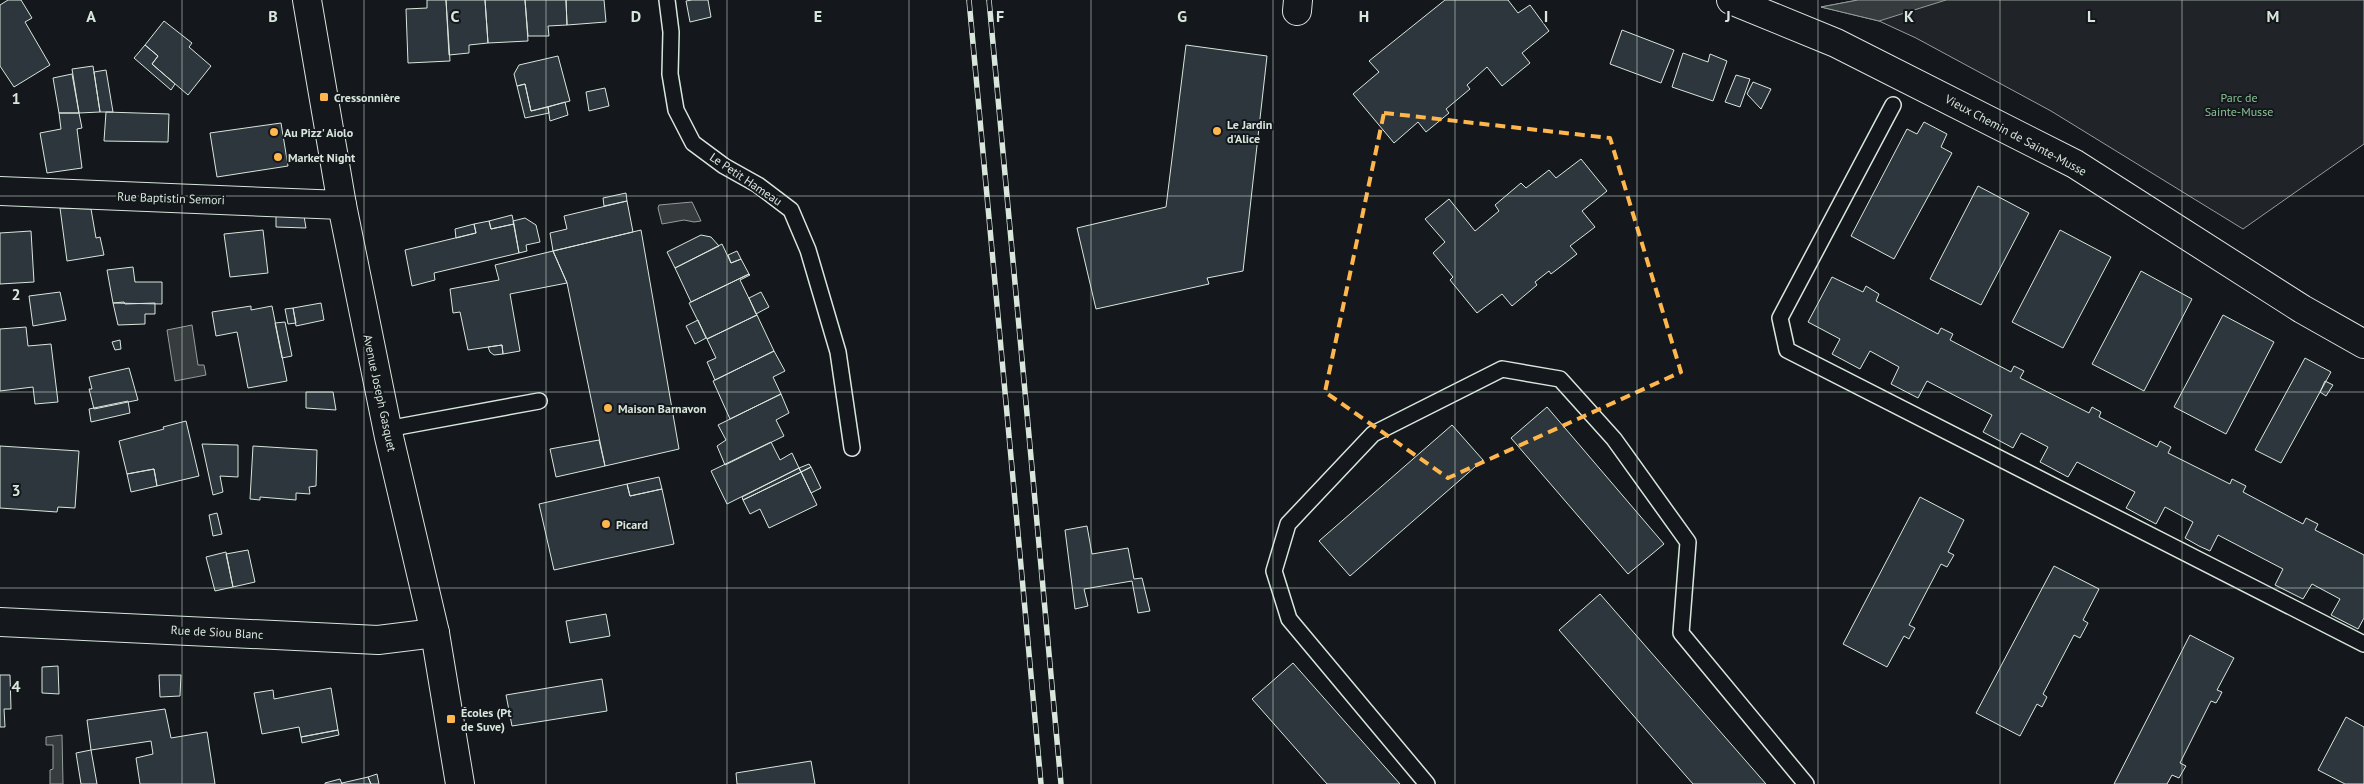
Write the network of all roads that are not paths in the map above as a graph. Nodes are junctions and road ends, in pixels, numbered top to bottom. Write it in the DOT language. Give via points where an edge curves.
graph roads {
  1 [pos="307,0"];
  2 [pos="668,0"];
  3 [pos="1731,0"];
  4 [pos="1892,105"];
  5 [pos="0,191"];
  6 [pos="342,204"];
  7 [pos="2364,344"];
  8 [pos="539,400"];
  9 [pos="387,429"];
  10 [pos="852,448"];
  11 [pos="0,622"];
  12 [pos="434,633"];
  13 [pos="2364,644"];
  14 [pos="460,784"];
  15 [pos="1427,784"];
  16 [pos="1806,784"];
  1 -- 6 [label="street, Avenue Joseph Gasquet"];
  2 -- 10 [label="lane, Le Petit Hameau" via="670,74 676,110 693,143 791,210 808,250 838,352"];
  3 -- 7 [label="street, Vieux Chemin de Sainte-Musse" via="1836,43 2075,164 2302,309"];
  4 -- 13 [label="lane" via="1780,318 1787,350"];
  5 -- 6 [label="street, Rue Baptistin Semori"];
  6 -- 9 [label="street, Avenue Joseph Gasquet"];
  8 -- 9 [label="lane"];
  9 -- 12 [label="street, Avenue Joseph Gasquet"];
  11 -- 12 [label="street, Rue de Siou Blanc" via="378,640"];
  12 -- 14 [label="street, Avenue Joseph Gasquet"];
  15 -- 16 [label="lane" via="1289,619 1274,571 1288,524 1373,434 1502,369 1560,378 1614,439 1688,542 1680,633"];
}
